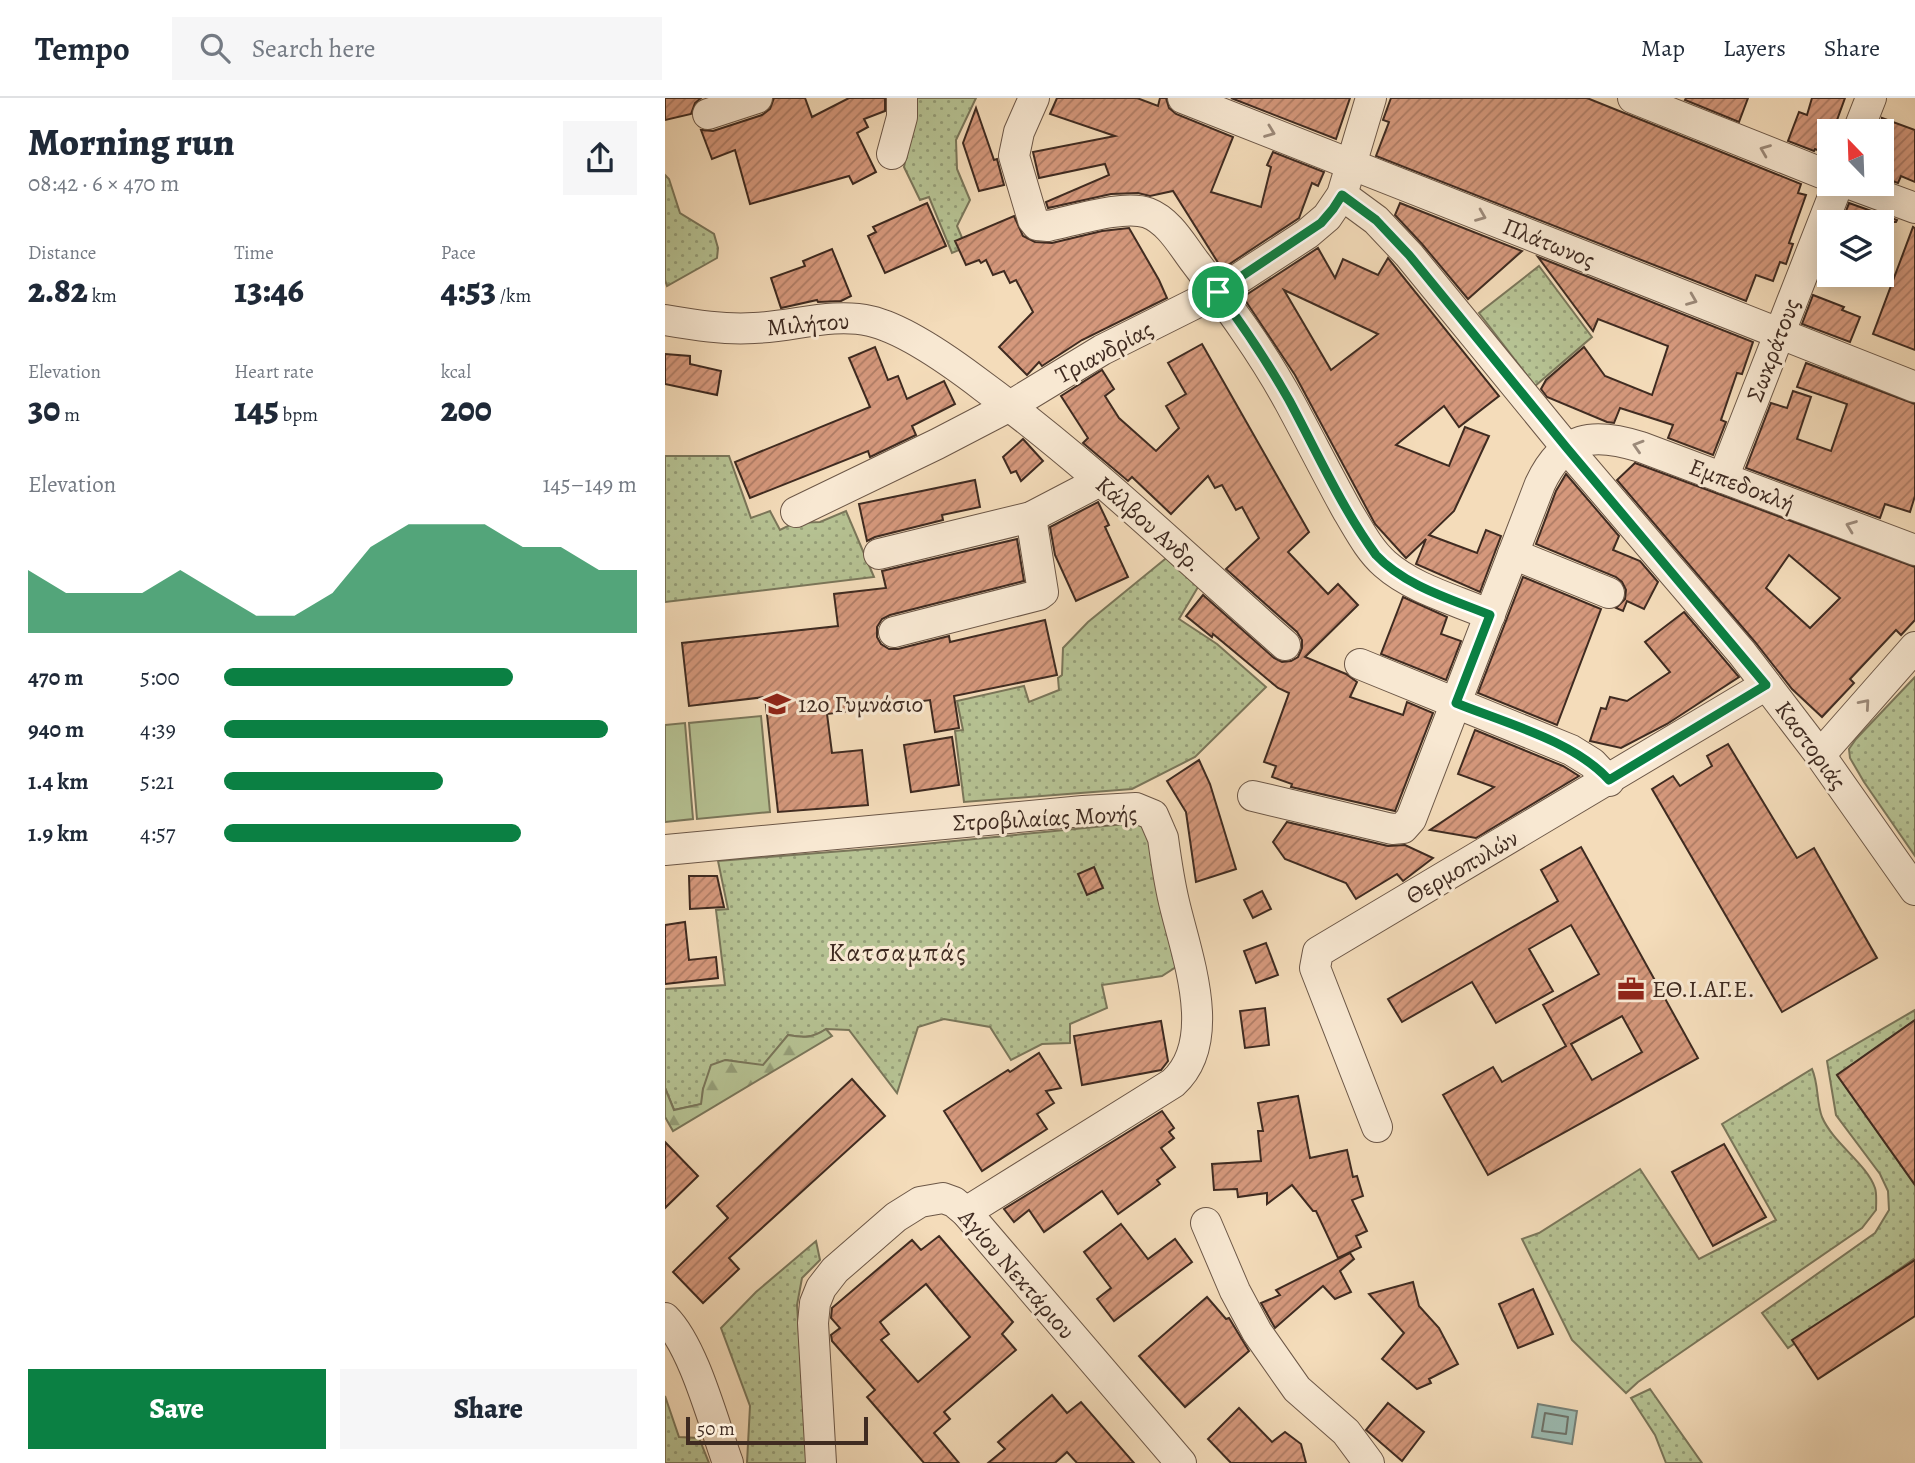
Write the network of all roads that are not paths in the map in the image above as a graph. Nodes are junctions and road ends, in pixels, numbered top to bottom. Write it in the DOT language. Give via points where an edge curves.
graph roads {
  1 [pos="757,98"];
  2 [pos="902,98"];
  3 [pos="1034,98"];
  4 [pos="1183,98"];
  5 [pos="1371,98"];
  6 [pos="1633,98"];
  7 [pos="1871,98"];
  8 [pos="708,114"];
  9 [pos="1863,119"];
  10 [pos="892,154"];
  11 [pos="1353,164"];
  12 [pos="1817,171"];
  13 [pos="1342,195"];
  14 [pos="1832,196"];
  15 [pos="1882,196"];
  16 [pos="1915,208"];
  17 [pos="1218,292"];
  18 [pos="665,320"];
  19 [pos="1779,335"];
  20 [pos="1915,387"];
  21 [pos="1010,406"];
  22 [pos="1566,447"];
  23 [pos="1723,478"];
  24 [pos="1100,481"];
  25 [pos="796,512"];
  26 [pos="1031,517"];
  27 [pos="1915,550"];
  28 [pos="879,554"];
  29 [pos="1513,554"];
  30 [pos="1608,593"];
  31 [pos="1490,615"];
  32 [pos="894,632"];
  33 [pos="1285,645"];
  34 [pos="1915,647"];
  35 [pos="1360,664"];
  36 [pos="1766,685"];
  37 [pos="1456,703"];
  38 [pos="1820,755"];
  39 [pos="1609,780"];
  40 [pos="1252,796"];
  41 [pos="665,850"];
  42 [pos="1915,890"];
  43 [pos="1377,1127"];
  44 [pos="966,1212"];
  45 [pos="1206,1223"];
  46 [pos="665,1318"];
  47 [pos="728,1463"];
  48 [pos="821,1463"];
  49 [pos="1181,1463"];
  50 [pos="1369,1463"];
  1 -- 8 [label="street"];
  2 -- 10 [label="street"];
  3 -- 17 [label="street" via="1014,150 1035,223 1043,226 1132,210 1148,213 1168,228"];
  4 -- 11 [label="street, Πλάτωνος, one-way"];
  5 -- 11 [label="street, Τριανδρίας"];
  12 -- 6 [label="street, one-way"];
  7 -- 9 [label="street"];
  11 -- 13 [label="street, Τριανδρίας"];
  11 -- 19 [label="street, Πλάτωνος, one-way"];
  13 -- 17 [label="street, Τριανδρίας" via="1321,223"];
  13 -- 22 [label="street, Καστοριάς" via="1396,240"];
  14 -- 19 [label="street, Σωκράτους"];
  15 -- 16 [label="street"];
  17 -- 21 [label="street, Τριανδρίας" via="1102,350"];
  17 -- 31 [label="street" via="1282,388 1332,484 1376,555 1409,581"];
  18 -- 21 [label="street, Μιλήτου" via="753,329 855,318 874,322 944,358"];
  19 -- 20 [label="street, Πλάτωνος"];
  19 -- 23 [label="street, Σωκράτους"];
  21 -- 24 [label="street, Κάλβου Ανδρ."];
  21 -- 25 [label="street, Τριανδρίας"];
  23 -- 22 [label="street, Εμπεδοκλή, one-way" via="1630,443 1585,440"];
  22 -- 29 [label="street" via="1545,472"];
  22 -- 36 [label="street, Καστοριάς"];
  27 -- 23 [label="street, Εμπεδοκλή, one-way"];
  24 -- 26 [label="street"];
  24 -- 33 [label="street, Κάλβου Ανδρ."];
  26 -- 28 [label="street"];
  26 -- 32 [label="street" via="1043,592 1039,596"];
  29 -- 30 [label="street"];
  29 -- 31 [label="street"];
  31 -- 37 [label="street"];
  38 -- 34 [label="street, one-way"];
  35 -- 37 [label="street"];
  36 -- 38 [label="street, Καστοριάς"];
  36 -- 39 [label="street, Θερμοπυλών"];
  37 -- 39 [label="street" via="1571,750"];
  37 -- 40 [label="street" via="1411,820 1403,828"];
  38 -- 42 [label="street, Καστοριάς"];
  39 -- 43 [label="street, Θερμοπυλών" via="1318,952 1315,968"];
  41 -- 44 [label="street, Στροβιλαίας Μονής" via="1083,811 1136,808 1153,815 1163,838 1194,992 1196,1035 1189,1065 1173,1083"];
  44 -- 48 [label="street, Αγίου Νεκτάριου" via="949,1200 920,1202 827,1279 817,1295 813,1316"];
  44 -- 49 [label="street, Αγίου Νεκτάριου"];
  45 -- 50 [label="street" via="1235,1291 1290,1381 1346,1432"];
  46 -- 47 [label="street" via="689,1354"];
}
